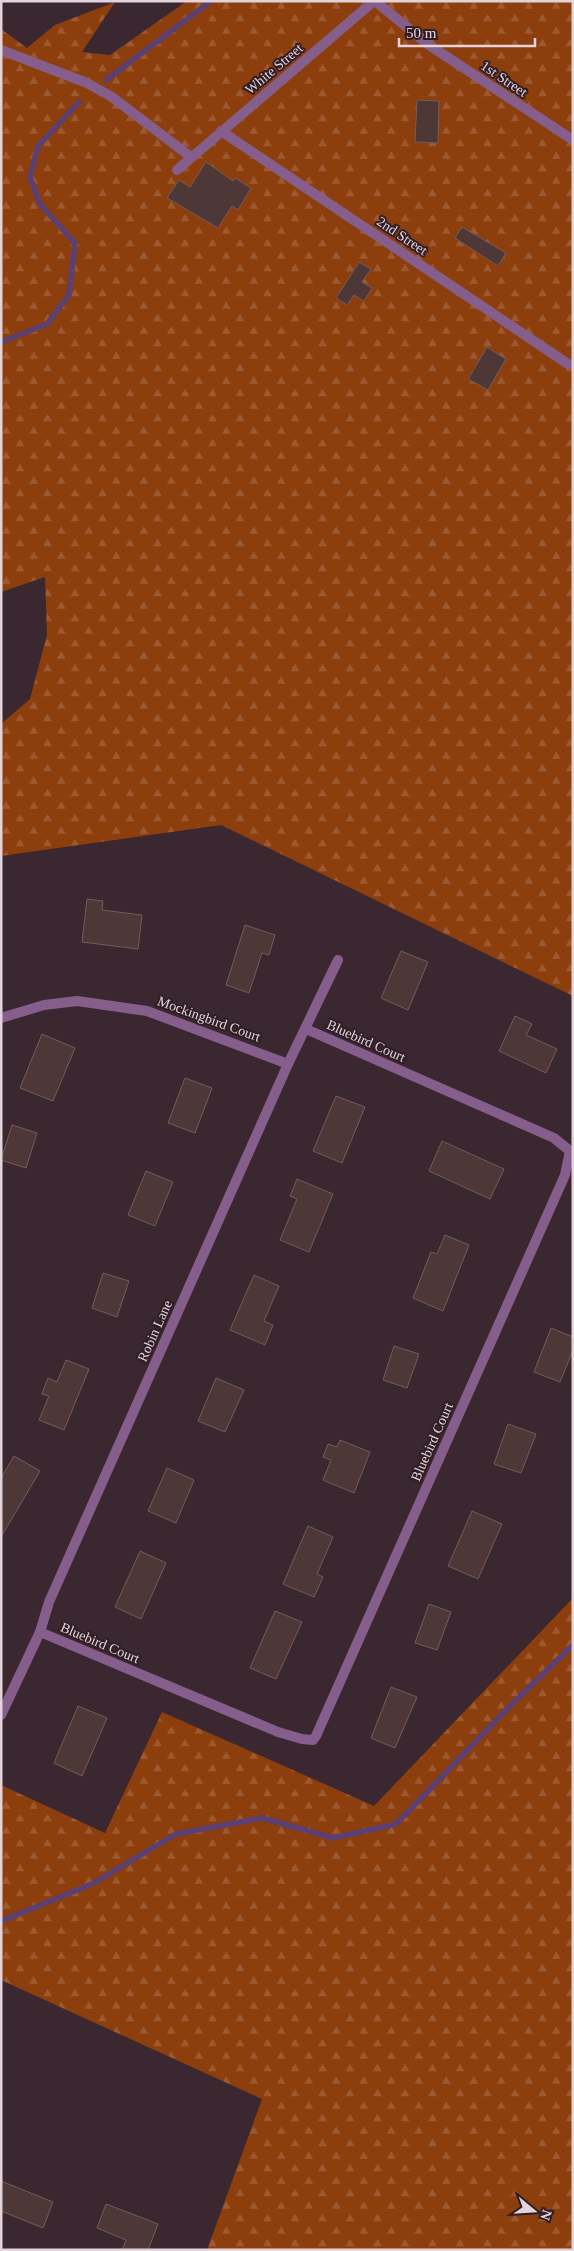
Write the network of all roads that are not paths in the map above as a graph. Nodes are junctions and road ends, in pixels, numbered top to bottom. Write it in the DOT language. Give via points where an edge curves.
graph roads {
  1 [pos="374,1"];
  2 [pos="1,50"];
  3 [pos="221,131"];
  4 [pos="573,140"];
  5 [pos="192,157"];
  6 [pos="177,170"];
  7 [pos="568,364"];
  8 [pos="338,960"];
  9 [pos="1,1018"];
  10 [pos="306,1029"];
  11 [pos="288,1064"];
  12 [pos="40,1632"];
  13 [pos="1,1715"];
  1 -- 3 [label="street, White Street"];
  1 -- 4 [label="street, 1st Street" via="428,45"];
  2 -- 5 [label="street" via="87,83 112,97"];
  3 -- 5 [label="street, White Street"];
  3 -- 7 [label="street, 2nd Street"];
  5 -- 6 [label="street, White Street"];
  8 -- 10 [label="street, Robin Lane"];
  9 -- 11 [label="street, Mockingbird Court" via="77,1001 148,1011"];
  10 -- 11 [label="street, Robin Lane"];
  10 -- 12 [label="street, Bluebird Court" via="554,1138 570,1151 561,1184 312,1740 278,1732"];
  11 -- 12 [label="street, Robin Lane" via="49,1602"];
  12 -- 13 [label="street, Robin Lane"];
}
